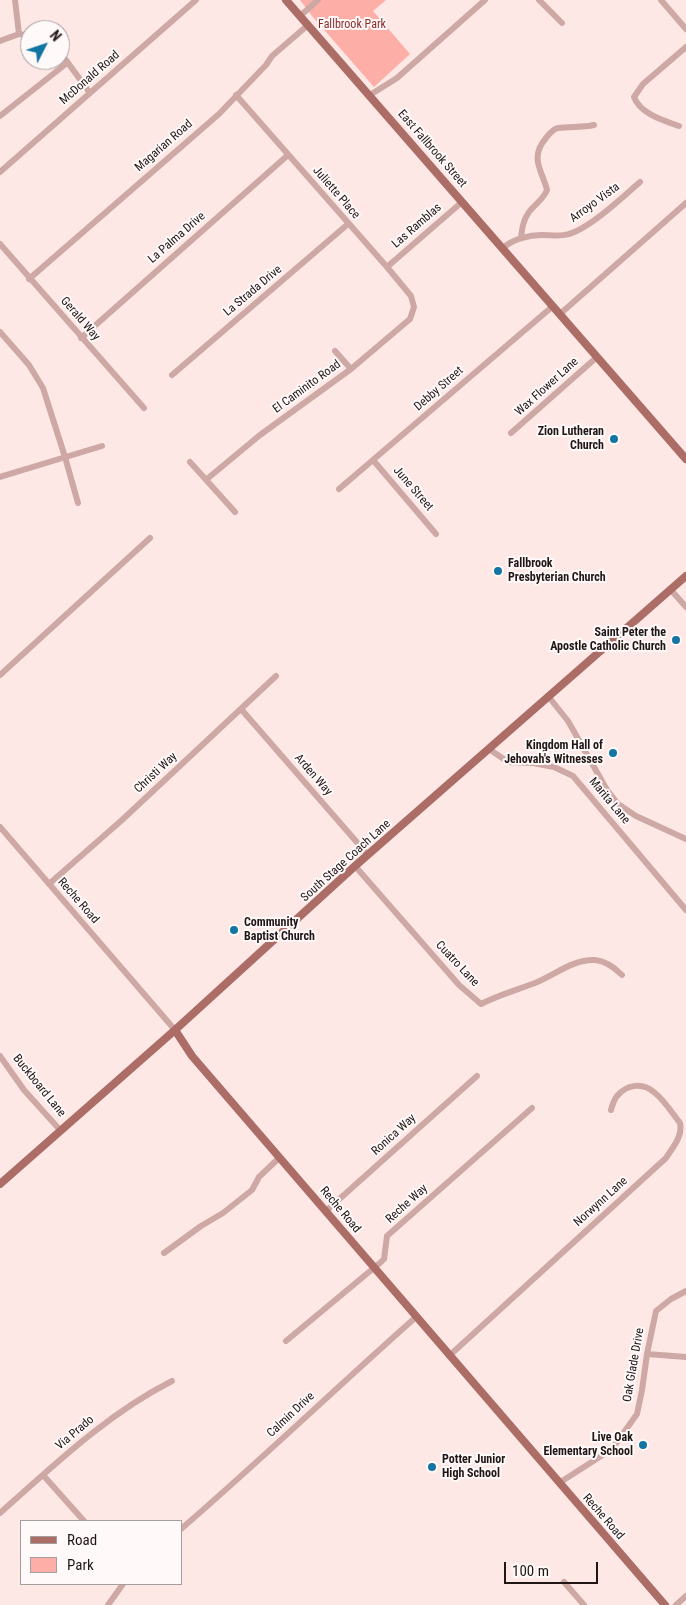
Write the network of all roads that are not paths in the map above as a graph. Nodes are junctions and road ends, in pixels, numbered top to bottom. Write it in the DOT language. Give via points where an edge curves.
graph roads {
  1 [pos="15,0"];
  2 [pos="196,0"];
  3 [pos="286,0"];
  4 [pos="318,0"];
  5 [pos="485,0"];
  6 [pos="539,0"];
  7 [pos="661,0"];
  8 [pos="300,16"];
  9 [pos="562,23"];
  10 [pos="308,25"];
  11 [pos="686,29"];
  12 [pos="19,34"];
  13 [pos="0,41"];
  14 [pos="686,47"];
  15 [pos="70,66"];
  16 [pos="57,70"];
  17 [pos="90,92"];
  18 [pos="370,95"];
  19 [pos="236,96"];
  20 [pos="0,116"];
  21 [pos="594,125"];
  22 [pos="679,126"];
  23 [pos="288,155"];
  24 [pos="0,172"];
  25 [pos="640,182"];
  26 [pos="462,202"];
  27 [pos="686,203"];
  28 [pos="348,224"];
  29 [pos="521,238"];
  30 [pos="0,244"];
  31 [pos="503,248"];
  32 [pos="387,267"];
  33 [pos="29,278"];
  34 [pos="553,306"];
  35 [pos="414,307"];
  36 [pos="560,314"];
  37 [pos="0,332"];
  38 [pos="81,338"];
  39 [pos="335,351"];
  40 [pos="597,357"];
  41 [pos="351,369"];
  42 [pos="172,375"];
  43 [pos="144,408"];
  44 [pos="512,433"];
  45 [pos="102,446"];
  46 [pos="66,457"];
  47 [pos="686,459"];
  48 [pos="373,460"];
  49 [pos="190,462"];
  50 [pos="0,477"];
  51 [pos="206,479"];
  52 [pos="339,489"];
  53 [pos="78,503"];
  54 [pos="235,512"];
  55 [pos="436,534"];
  56 [pos="150,538"];
  57 [pos="686,576"];
  58 [pos="671,590"];
  59 [pos="686,607"];
  60 [pos="0,675"];
  61 [pos="276,676"];
  62 [pos="548,696"];
  63 [pos="241,709"];
  64 [pos="489,748"];
  65 [pos="0,827"];
  66 [pos="686,839"];
  67 [pos="368,855"];
  68 [pos="356,866"];
  69 [pos="49,884"];
  70 [pos="686,910"];
  71 [pos="622,975"];
  72 [pos="175,1030"];
  73 [pos="0,1056"];
  74 [pos="477,1076"];
  75 [pos="532,1108"];
  76 [pos="611,1110"];
  77 [pos="60,1130"];
  78 [pos="280,1157"];
  79 [pos="0,1184"];
  80 [pos="326,1211"];
  81 [pos="164,1253"];
  82 [pos="374,1267"];
  83 [pos="686,1291"];
  84 [pos="416,1317"];
  85 [pos="286,1341"];
  86 [pos="647,1354"];
  87 [pos="449,1356"];
  88 [pos="686,1358"];
  89 [pos="172,1381"];
  90 [pos="43,1475"];
  91 [pos="559,1483"];
  92 [pos="0,1513"];
  93 [pos="83,1520"];
  94 [pos="182,1528"];
  95 [pos="564,1582"];
  96 [pos="122,1585"];
  97 [pos="686,1596"];
  98 [pos="108,1605"];
  99 [pos="584,1605"];
  100 [pos="665,1605"];
  101 [pos="676,1605"];
  1 -- 12 [label="street"];
  2 -- 17 [label="street, McDonald Road"];
  3 -- 8 [label="main road, East Fallbrook Street"];
  4 -- 8 [label="street"];
  5 -- 18 [label="street" via="397,78"];
  6 -- 9 [label="street"];
  7 -- 11 [label="street"];
  8 -- 10 [label="main road, East Fallbrook Street"];
  10 -- 18 [label="main road, East Fallbrook Street"];
  10 -- 19 [label="street, Magarian Road" via="272,56"];
  12 -- 13 [label="street"];
  14 -- 22 [label="street" via="643,84 634,98 651,114"];
  15 -- 17 [label="street"];
  16 -- 20 [label="street"];
  17 -- 24 [label="street, McDonald Road"];
  18 -- 26 [label="main road, East Fallbrook Street"];
  19 -- 23 [label="street, Juliette Place"];
  19 -- 33 [label="street, Magarian Road"];
  21 -- 29 [label="street" via="557,128 545,138 537,160 547,190 522,224"];
  23 -- 28 [label="street, Juliette Place"];
  23 -- 38 [label="street, La Palma Drive"];
  25 -- 29 [label="street, Arroyo Vista" via="578,231 567,235"];
  26 -- 31 [label="main road, East Fallbrook Street"];
  26 -- 32 [label="street, Las Ramblas"];
  27 -- 36 [label="street"];
  28 -- 32 [label="street, Juliette Place"];
  28 -- 42 [label="street, La Strada Drive"];
  29 -- 31 [label="street, Arroyo Vista"];
  30 -- 33 [label="street, Gerald Way"];
  31 -- 34 [label="main road, East Fallbrook Street"];
  32 -- 35 [label="street, Juliette Place" via="411,296"];
  33 -- 38 [label="street, Gerald Way"];
  34 -- 36 [label="main road, East Fallbrook Street"];
  34 -- 48 [label="street, Debby Street"];
  35 -- 41 [label="street, El Caminito Road" via="410,319"];
  36 -- 40 [label="main road, East Fallbrook Street"];
  37 -- 46 [label="street" via="37,376"];
  38 -- 43 [label="street, Gerald Way"];
  39 -- 41 [label="street"];
  40 -- 44 [label="street, Wax Flower Lane"];
  40 -- 47 [label="main road, East Fallbrook Street"];
  41 -- 51 [label="street, El Caminito Road" via="260,434"];
  45 -- 46 [label="street"];
  46 -- 50 [label="street"];
  46 -- 53 [label="street"];
  48 -- 52 [label="street, Debby Street"];
  48 -- 55 [label="street, June Street"];
  49 -- 51 [label="street"];
  51 -- 54 [label="street"];
  56 -- 60 [label="street"];
  57 -- 58 [label="main road, South Stage Coach Lane"];
  58 -- 59 [label="street"];
  58 -- 62 [label="main road, South Stage Coach Lane"];
  61 -- 63 [label="street, Christi Way"];
  62 -- 64 [label="main road, South Stage Coach Lane"];
  62 -- 66 [label="street" via="568,721 618,804"];
  63 -- 67 [label="street, Arden Way"];
  63 -- 69 [label="street, Christi Way"];
  64 -- 67 [label="main road, South Stage Coach Lane"];
  64 -- 70 [label="street, Marita Lane" via="508,762 533,762 573,776"];
  65 -- 69 [label="street, Reche Road"];
  67 -- 68 [label="main road, South Stage Coach Lane"];
  68 -- 71 [label="street, Cuatro Lane" via="459,985 481,1004 582,961 597,960 614,967"];
  68 -- 72 [label="main road, South Stage Coach Lane"];
  69 -- 72 [label="street, Reche Road"];
  72 -- 77 [label="main road, South Stage Coach Lane"];
  72 -- 78 [label="main road, Reche Road" via="192,1056"];
  73 -- 77 [label="street, Buckboard Lane" via="24,1090"];
  74 -- 80 [label="street, Ronica Way"];
  75 -- 82 [label="street, Reche Way" via="388,1236 384,1259"];
  76 -- 87 [label="street, Norwynn Lane" via="616,1097 628,1087 650,1089 680,1123 680,1136 666,1158"];
  77 -- 79 [label="main road, South Stage Coach Lane"];
  78 -- 80 [label="main road, Reche Road"];
  78 -- 81 [label="street" via="259,1177 252,1190"];
  80 -- 82 [label="main road, Reche Road"];
  82 -- 84 [label="main road, Reche Road"];
  82 -- 85 [label="street, Reche Way"];
  83 -- 86 [label="street, Oak Glade Drive" via="656,1311"];
  84 -- 87 [label="main road, Reche Road"];
  84 -- 94 [label="street, Calmin Drive"];
  86 -- 88 [label="street"];
  86 -- 91 [label="street, Oak Glade Drive" via="636,1414 612,1449"];
  87 -- 91 [label="main road, Reche Road"];
  89 -- 90 [label="street, Via Prado" via="150,1392 96,1430"];
  90 -- 92 [label="street, Via Prado"];
  90 -- 93 [label="street"];
  91 -- 100 [label="main road, Reche Road"];
  95 -- 99 [label="street"];
  96 -- 98 [label="street"];
  97 -- 101 [label="street"];
}
